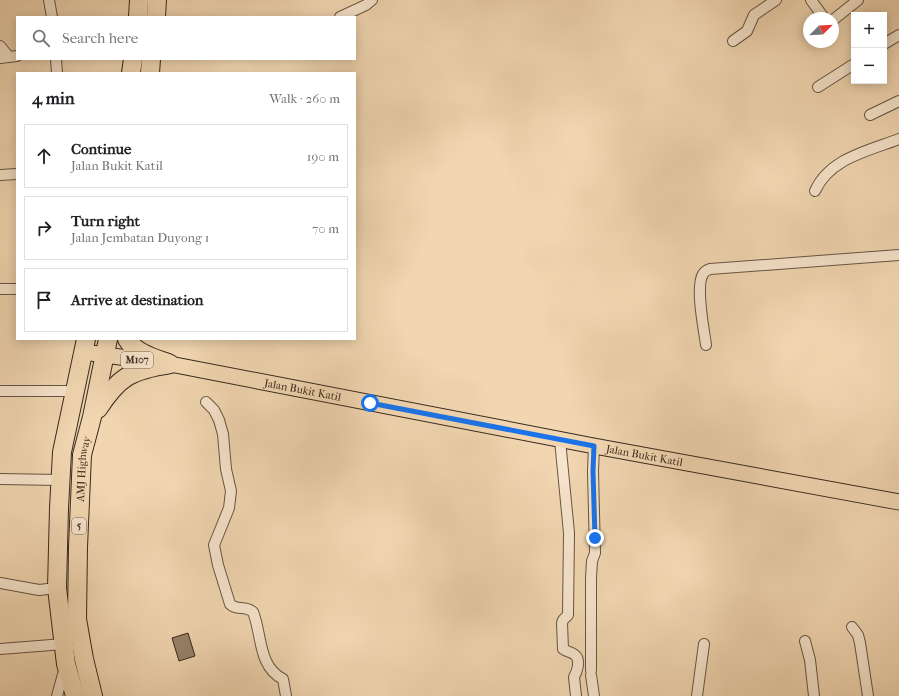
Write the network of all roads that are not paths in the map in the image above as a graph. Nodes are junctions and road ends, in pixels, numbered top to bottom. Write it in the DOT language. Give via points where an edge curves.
graph roads {
  1 [pos="49,0"];
  2 [pos="139,0"];
  3 [pos="157,0"];
  4 [pos="372,0"];
  5 [pos="776,0"];
  6 [pos="811,0"];
  7 [pos="858,0"];
  8 [pos="820,12"];
  9 [pos="839,15"];
  10 [pos="52,16"];
  11 [pos="138,16"];
  12 [pos="156,16"];
  13 [pos="342,16"];
  14 [pos="899,35"];
  15 [pos="733,41"];
  16 [pos="887,42"];
  17 [pos="0,46"];
  18 [pos="9,57"];
  19 [pos="56,60"];
  20 [pos="133,60"];
  21 [pos="151,60"];
  22 [pos="851,66"];
  23 [pos="57,72"];
  24 [pos="131,72"];
  25 [pos="150,72"];
  26 [pos="818,87"];
  27 [pos="899,101"];
  28 [pos="870,115"];
  29 [pos="899,139"];
  30 [pos="16,174"];
  31 [pos="0,176"];
  32 [pos="815,191"];
  33 [pos="899,255"];
  34 [pos="0,289"];
  35 [pos="16,289"];
  36 [pos="128,340"];
  37 [pos="706,345"];
  38 [pos="85,346"];
  39 [pos="107,348"];
  40 [pos="170,364"];
  41 [pos="0,391"];
  42 [pos="75,391"];
  43 [pos="206,402"];
  44 [pos="92,417"];
  45 [pos="560,440"];
  46 [pos="594,446"];
  47 [pos="0,479"];
  48 [pos="60,480"];
  49 [pos="899,502"];
  50 [pos="0,583"];
  51 [pos="57,588"];
  52 [pos="852,627"];
  53 [pos="805,641"];
  54 [pos="64,644"];
  55 [pos="704,644"];
  56 [pos="0,649"];
  57 [pos="66,664"];
  58 [pos="57,696"];
  59 [pos="75,696"];
  60 [pos="93,696"];
  61 [pos="286,696"];
  62 [pos="576,696"];
  63 [pos="594,696"];
  64 [pos="697,696"];
  65 [pos="814,696"];
  66 [pos="868,696"];
  1 -- 10 [label="street"];
  2 -- 11 [label="highway"];
  3 -- 12 [label="highway"];
  4 -- 13 [label="street"];
  5 -- 15 [label="street" via="754,15 747,31"];
  6 -- 8 [label="street"];
  7 -- 9 [label="street"];
  14 -- 16 [label="street"];
  17 -- 18 [label="street"];
  19 -- 23 [label="street"];
  20 -- 24 [label="highway"];
  21 -- 25 [label="highway"];
  22 -- 26 [label="street"];
  27 -- 28 [label="street"];
  29 -- 32 [label="street" via="836,165 820,180"];
  30 -- 31 [label="street"];
  33 -- 37 [label="street" via="710,269 702,275 699,288"];
  34 -- 35 [label="street"];
  36 -- 40 [label="highway" via="139,351"];
  38 -- 39 [label="main road, Jalan Bukit Katil / M107"];
  38 -- 42 [label="highway, AMJ Highway / 5"];
  39 -- 40 [label="main road, Jalan Bukit Katil / M107"];
  39 -- 44 [label="highway, AMJ Highway / 5"];
  40 -- 44 [label="highway" via="136,371 125,377 108,392"];
  40 -- 45 [label="main road, Jalan Bukit Katil / M107"];
  41 -- 42 [label="street"];
  42 -- 48 [label="highway, AMJ Highway / 5" via="62,452"];
  43 -- 61 [label="street" via="214,410 221,427 230,491 229,508 214,545 218,565 230,604 248,608 253,612 263,655 277,676 283,679"];
  44 -- 60 [label="highway, AMJ Highway / 5" via="82,455 77,618"];
  45 -- 46 [label="main road, Jalan Bukit Katil / M107"];
  45 -- 62 [label="street" via="569,533 568,615 562,623 563,649 575,654 577,658 577,673 574,677"];
  46 -- 49 [label="main road, Jalan Bukit Katil / M107"];
  46 -- 63 [label="street" via="595,553 591,578 591,673"];
  47 -- 48 [label="street"];
  48 -- 51 [label="highway, AMJ Highway / 5"];
  50 -- 51 [label="street" via="39,590"];
  51 -- 54 [label="highway, AMJ Highway / 5"];
  52 -- 66 [label="street" via="860,643"];
  53 -- 65 [label="street"];
  54 -- 56 [label="street"];
  54 -- 57 [label="highway, AMJ Highway / 5"];
  55 -- 64 [label="street"];
  57 -- 58 [label="street"];
  57 -- 59 [label="highway, AMJ Highway / 5"];
}
